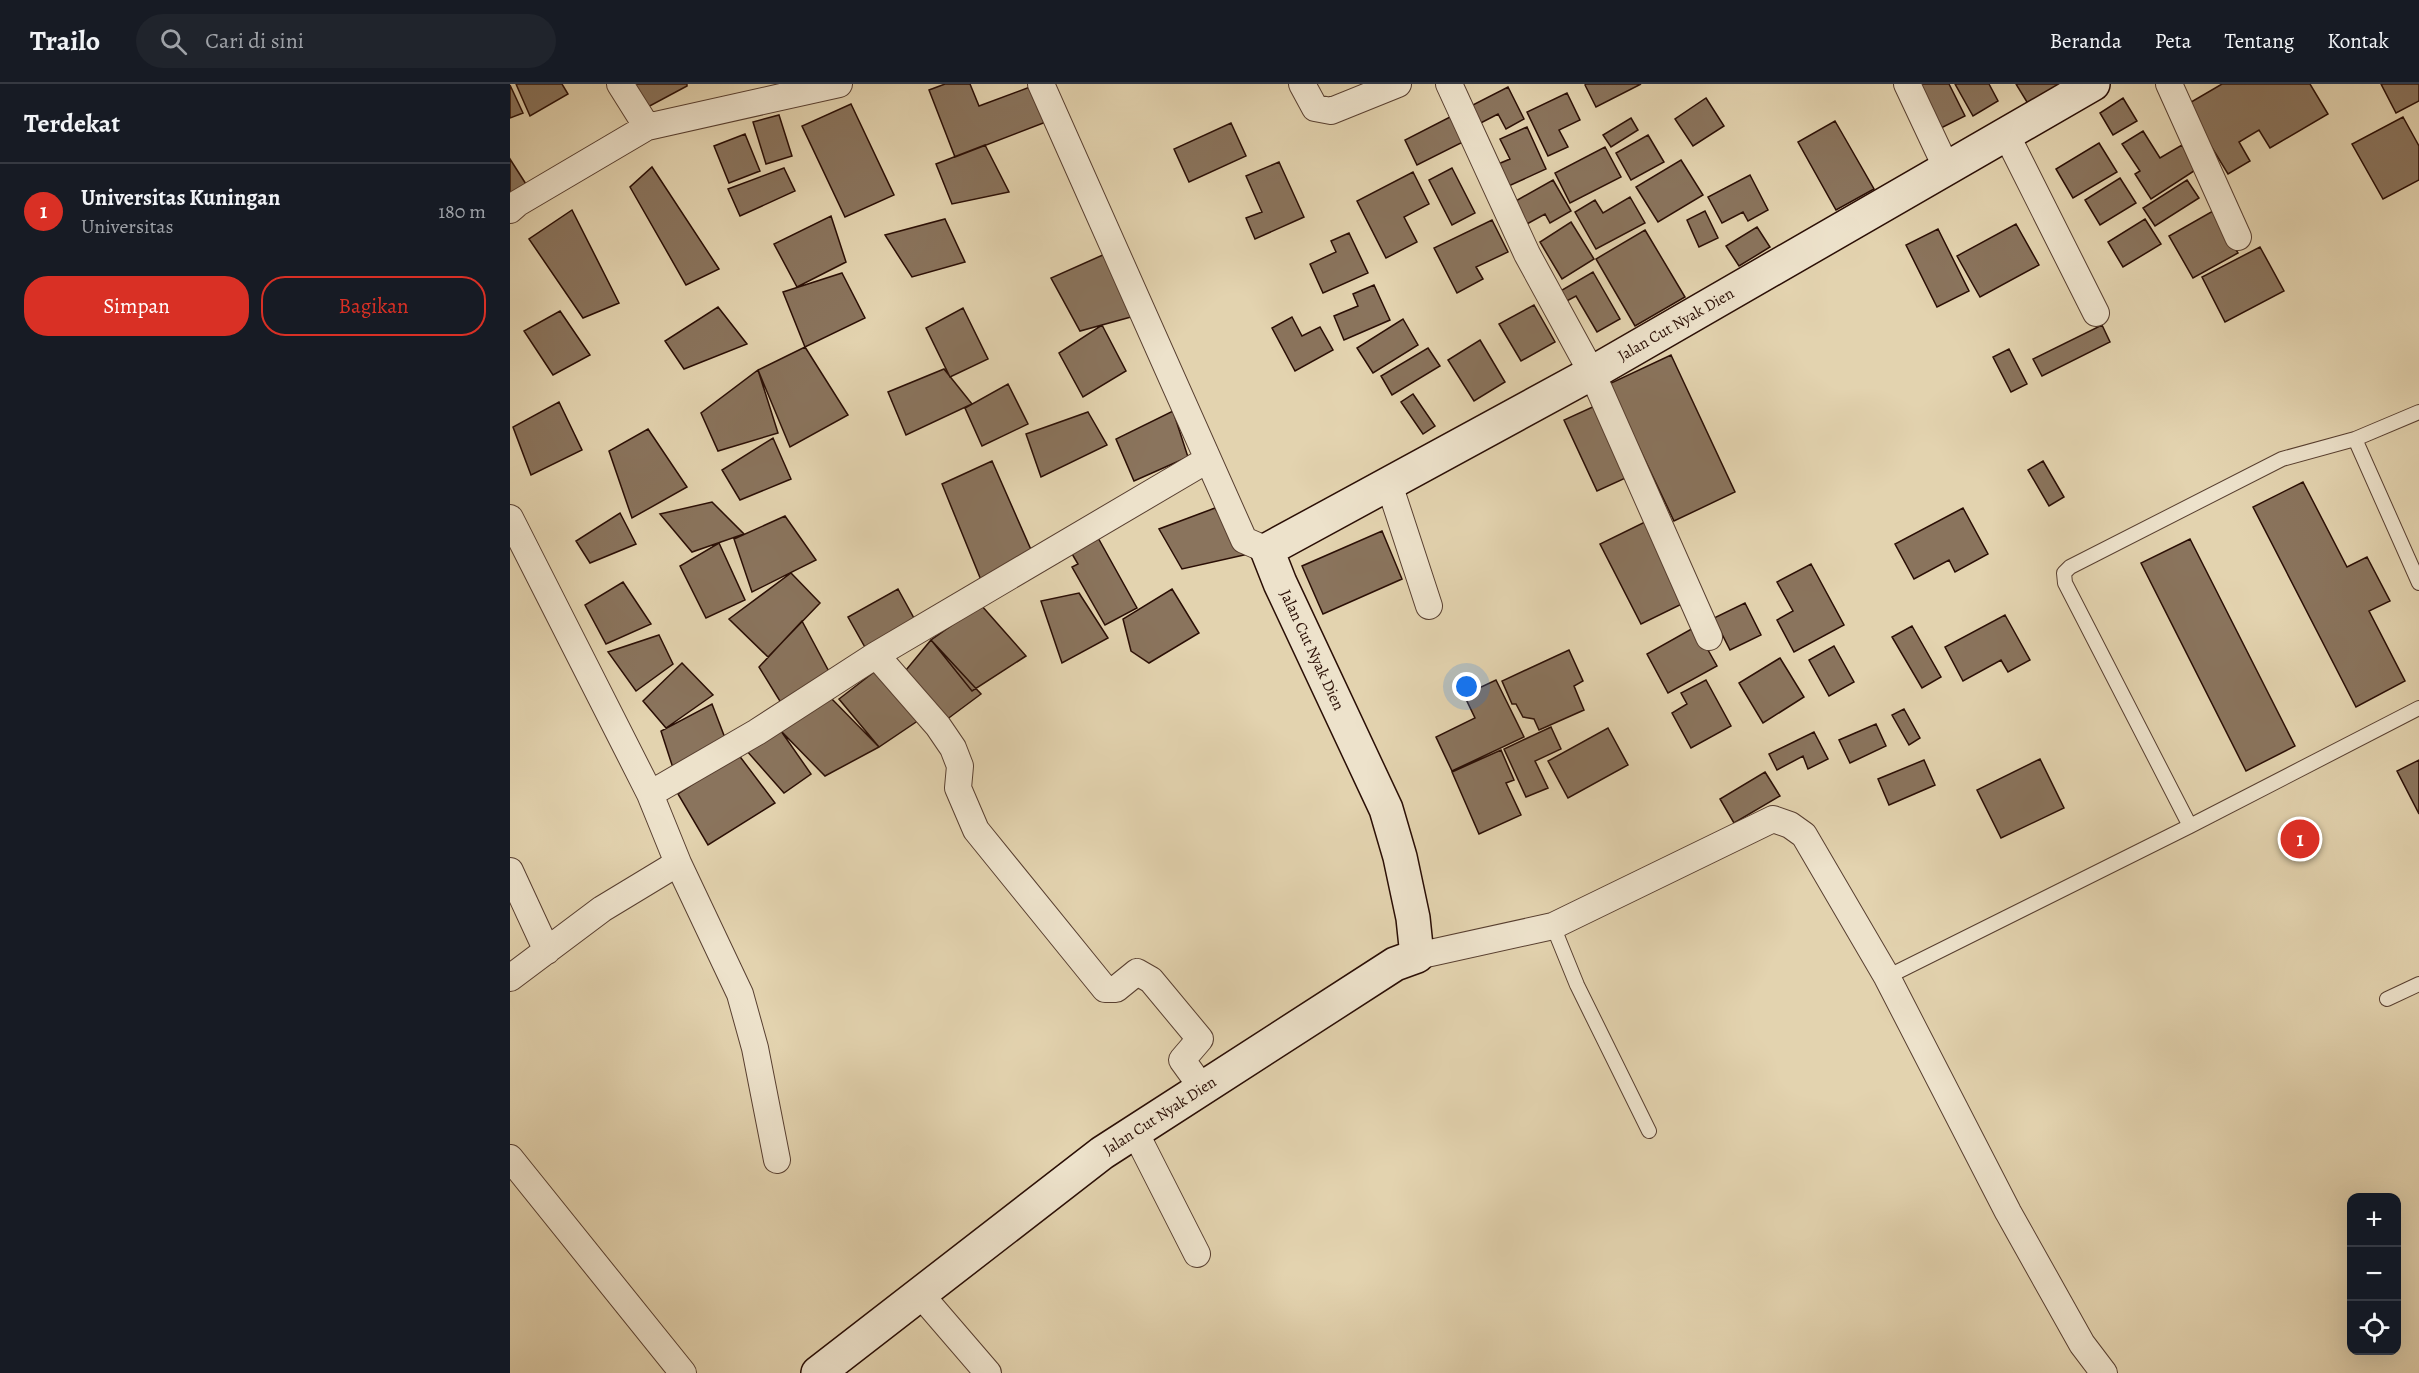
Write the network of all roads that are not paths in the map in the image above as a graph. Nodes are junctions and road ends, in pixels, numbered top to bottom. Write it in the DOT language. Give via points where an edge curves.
graph roads {
  1 [pos="620,84"];
  2 [pos="839,84"];
  3 [pos="1041,84"];
  4 [pos="1302,84"];
  5 [pos="1398,84"];
  6 [pos="1449,84"];
  7 [pos="1907,84"];
  8 [pos="2093,84"];
  9 [pos="2169,84"];
  10 [pos="647,127"];
  11 [pos="2006,134"];
  12 [pos="1947,169"];
  13 [pos="510,210"];
  14 [pos="2238,237"];
  15 [pos="2096,313"];
  16 [pos="1592,373"];
  17 [pos="2419,412"];
  18 [pos="2355,439"];
  19 [pos="1207,460"];
  20 [pos="1389,484"];
  21 [pos="510,519"];
  22 [pos="1267,550"];
  23 [pos="2419,583"];
  24 [pos="1429,606"];
  25 [pos="1709,637"];
  26 [pos="876,655"];
  27 [pos="2419,708"];
  28 [pos="650,794"];
  29 [pos="2190,826"];
  30 [pos="678,863"];
  31 [pos="510,871"];
  32 [pos="1553,926"];
  33 [pos="548,951"];
  34 [pos="1417,956"];
  35 [pos="1887,977"];
  36 [pos="510,978"];
  37 [pos="2419,984"];
  38 [pos="2387,999"];
  39 [pos="1203,1089"];
  40 [pos="1649,1131"];
  41 [pos="1135,1132"];
  42 [pos="510,1158"];
  43 [pos="777,1160"];
  44 [pos="1197,1254"];
  45 [pos="920,1294"];
  46 [pos="683,1373"];
  47 [pos="818,1373"];
  48 [pos="988,1373"];
  49 [pos="2104,1373"];
  1 -- 10 [label="street"];
  2 -- 10 [label="street"];
  3 -- 19 [label="street"];
  4 -- 5 [label="street" via="1315,108 1331,111"];
  6 -- 16 [label="street" via="1527,254"];
  7 -- 12 [label="street"];
  8 -- 11 [label="street, Jalan Cut Nyak Dien"];
  9 -- 14 [label="street"];
  10 -- 13 [label="street"];
  11 -- 12 [label="street, Jalan Cut Nyak Dien"];
  11 -- 15 [label="street"];
  12 -- 16 [label="street, Jalan Cut Nyak Dien"];
  16 -- 20 [label="street, Jalan Cut Nyak Dien"];
  16 -- 25 [label="street"];
  17 -- 18 [label="lane"];
  18 -- 23 [label="lane"];
  18 -- 29 [label="lane" via="2282,459 2143,528 2064,573 2065,583 2106,667"];
  19 -- 22 [label="street" via="1244,540"];
  19 -- 26 [label="street"];
  20 -- 22 [label="street, Jalan Cut Nyak Dien"];
  20 -- 24 [label="street"];
  21 -- 28 [label="street"];
  22 -- 34 [label="street, Jalan Cut Nyak Dien" via="1386,809 1400,856"];
  26 -- 28 [label="street" via="757,732"];
  26 -- 39 [label="street" via="953,748 960,766 958,788 976,830 1105,989 1116,989 1137,972 1144,975 1200,1039 1182,1060"];
  27 -- 29 [label="lane"];
  28 -- 30 [label="street"];
  29 -- 35 [label="lane"];
  30 -- 33 [label="street" via="602,909"];
  30 -- 43 [label="street" via="740,994"];
  31 -- 33 [label="street"];
  32 -- 34 [label="street"];
  32 -- 35 [label="street" via="1773,819 1790,825 1803,836"];
  32 -- 40 [label="lane" via="1577,986"];
  33 -- 36 [label="street"];
  34 -- 39 [label="street, Jalan Cut Nyak Dien" via="1395,964"];
  35 -- 49 [label="street" via="2008,1212 2082,1344"];
  37 -- 38 [label="lane"];
  39 -- 41 [label="street, Jalan Cut Nyak Dien"];
  41 -- 44 [label="street"];
  41 -- 45 [label="street, Jalan Cut Nyak Dien" via="1102,1153"];
  42 -- 46 [label="street"];
  45 -- 47 [label="street, Jalan Cut Nyak Dien"];
  45 -- 48 [label="street"];
}
